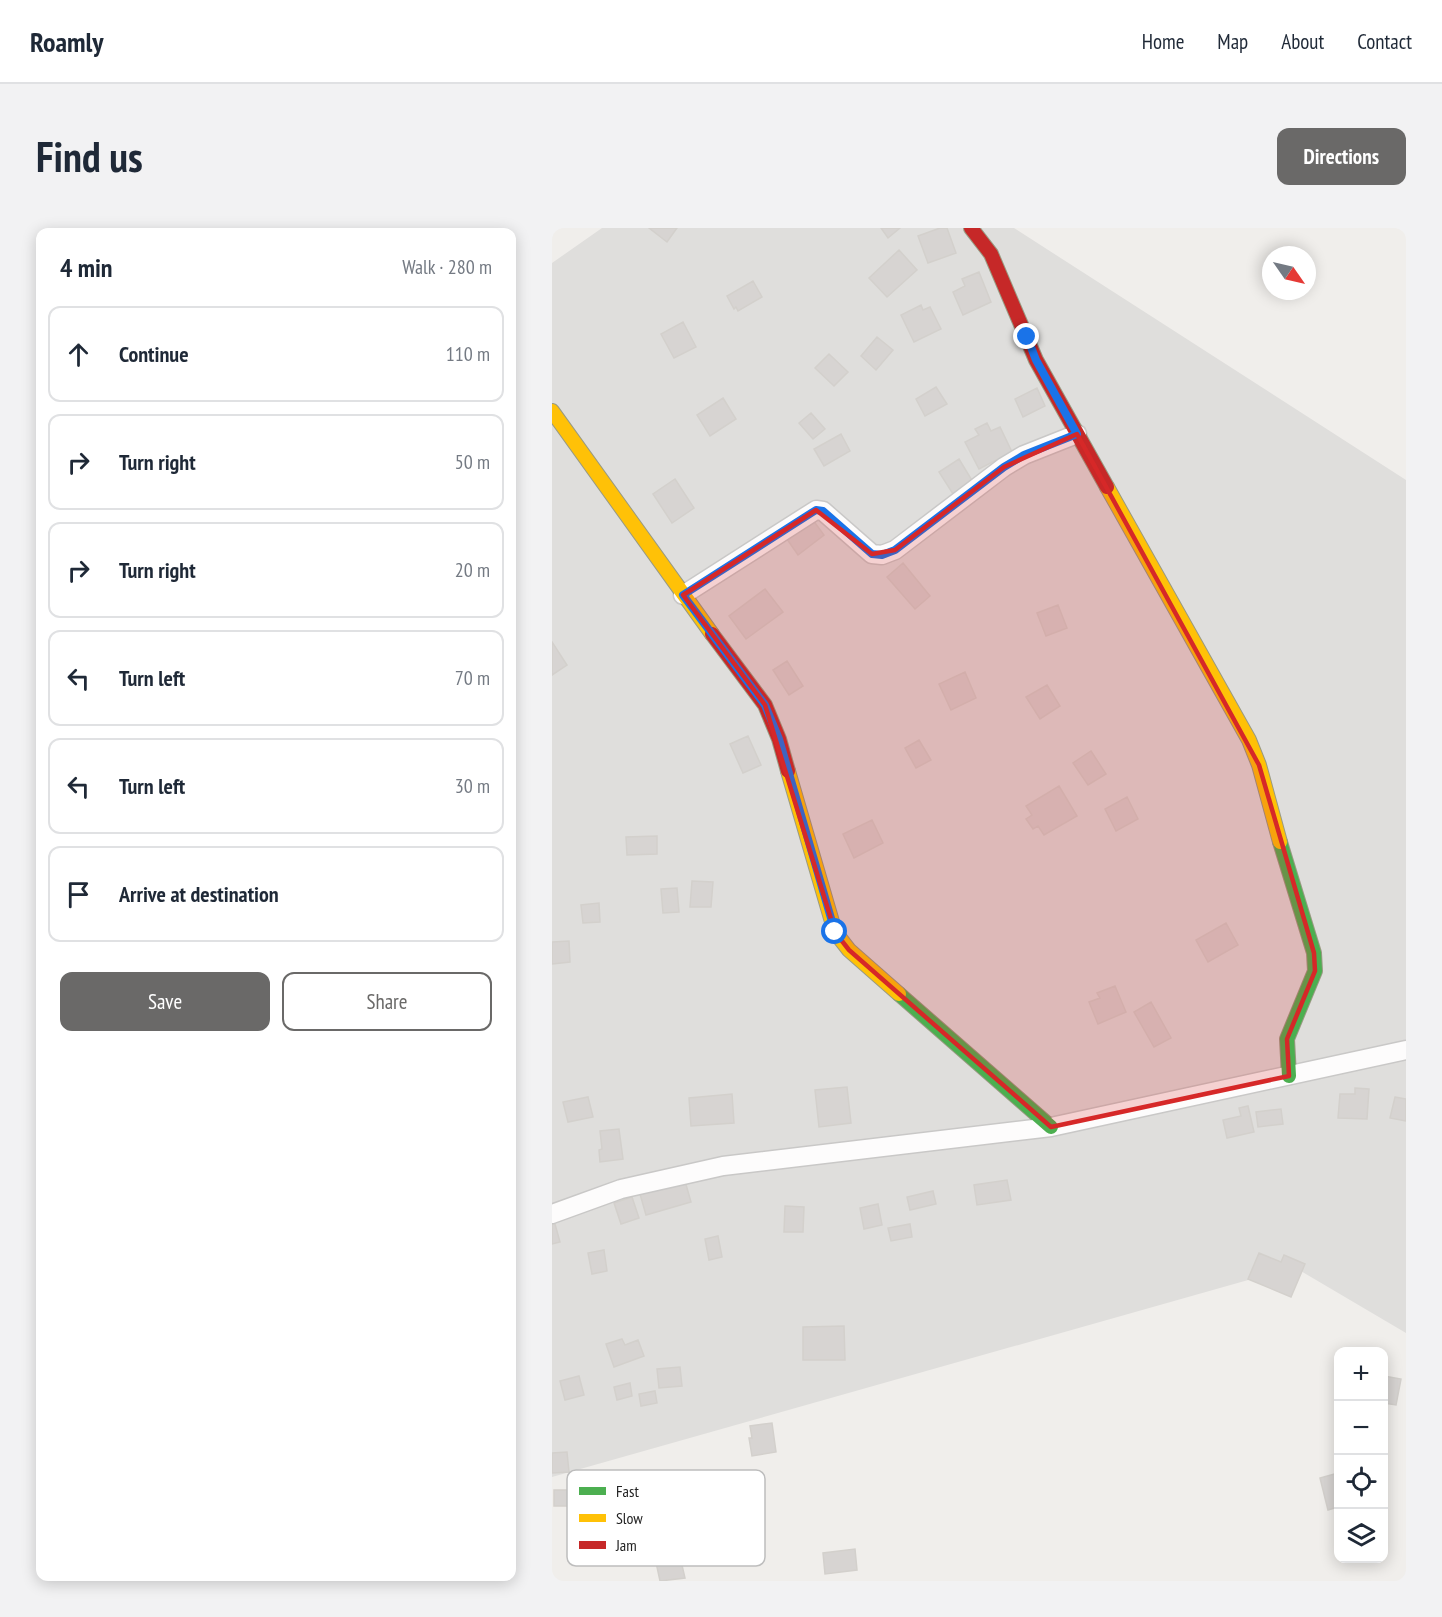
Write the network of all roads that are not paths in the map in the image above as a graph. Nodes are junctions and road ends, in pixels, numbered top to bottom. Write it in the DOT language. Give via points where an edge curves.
graph roads {
  1 [pos="971,228"];
  2 [pos="552,411"];
  3 [pos="1077,434"];
  4 [pos="683,595"];
  5 [pos="1406,1050"];
  6 [pos="1289,1076"];
  7 [pos="1051,1128"];
  8 [pos="552,1214"];
  1 -- 3 [label="street" via="991,254 1036,360"];
  2 -- 4 [label="street"];
  3 -- 4 [label="street" via="1004,467 895,550 872,554 823,511 816,510"];
  3 -- 6 [label="street" via="1249,740 1259,765 1314,953 1315,971 1287,1039"];
  4 -- 7 [label="street" via="765,705 779,739 835,932 849,950"];
  5 -- 6 [label="street"];
  6 -- 7 [label="street"];
  7 -- 8 [label="street" via="723,1166 621,1189"];
}
